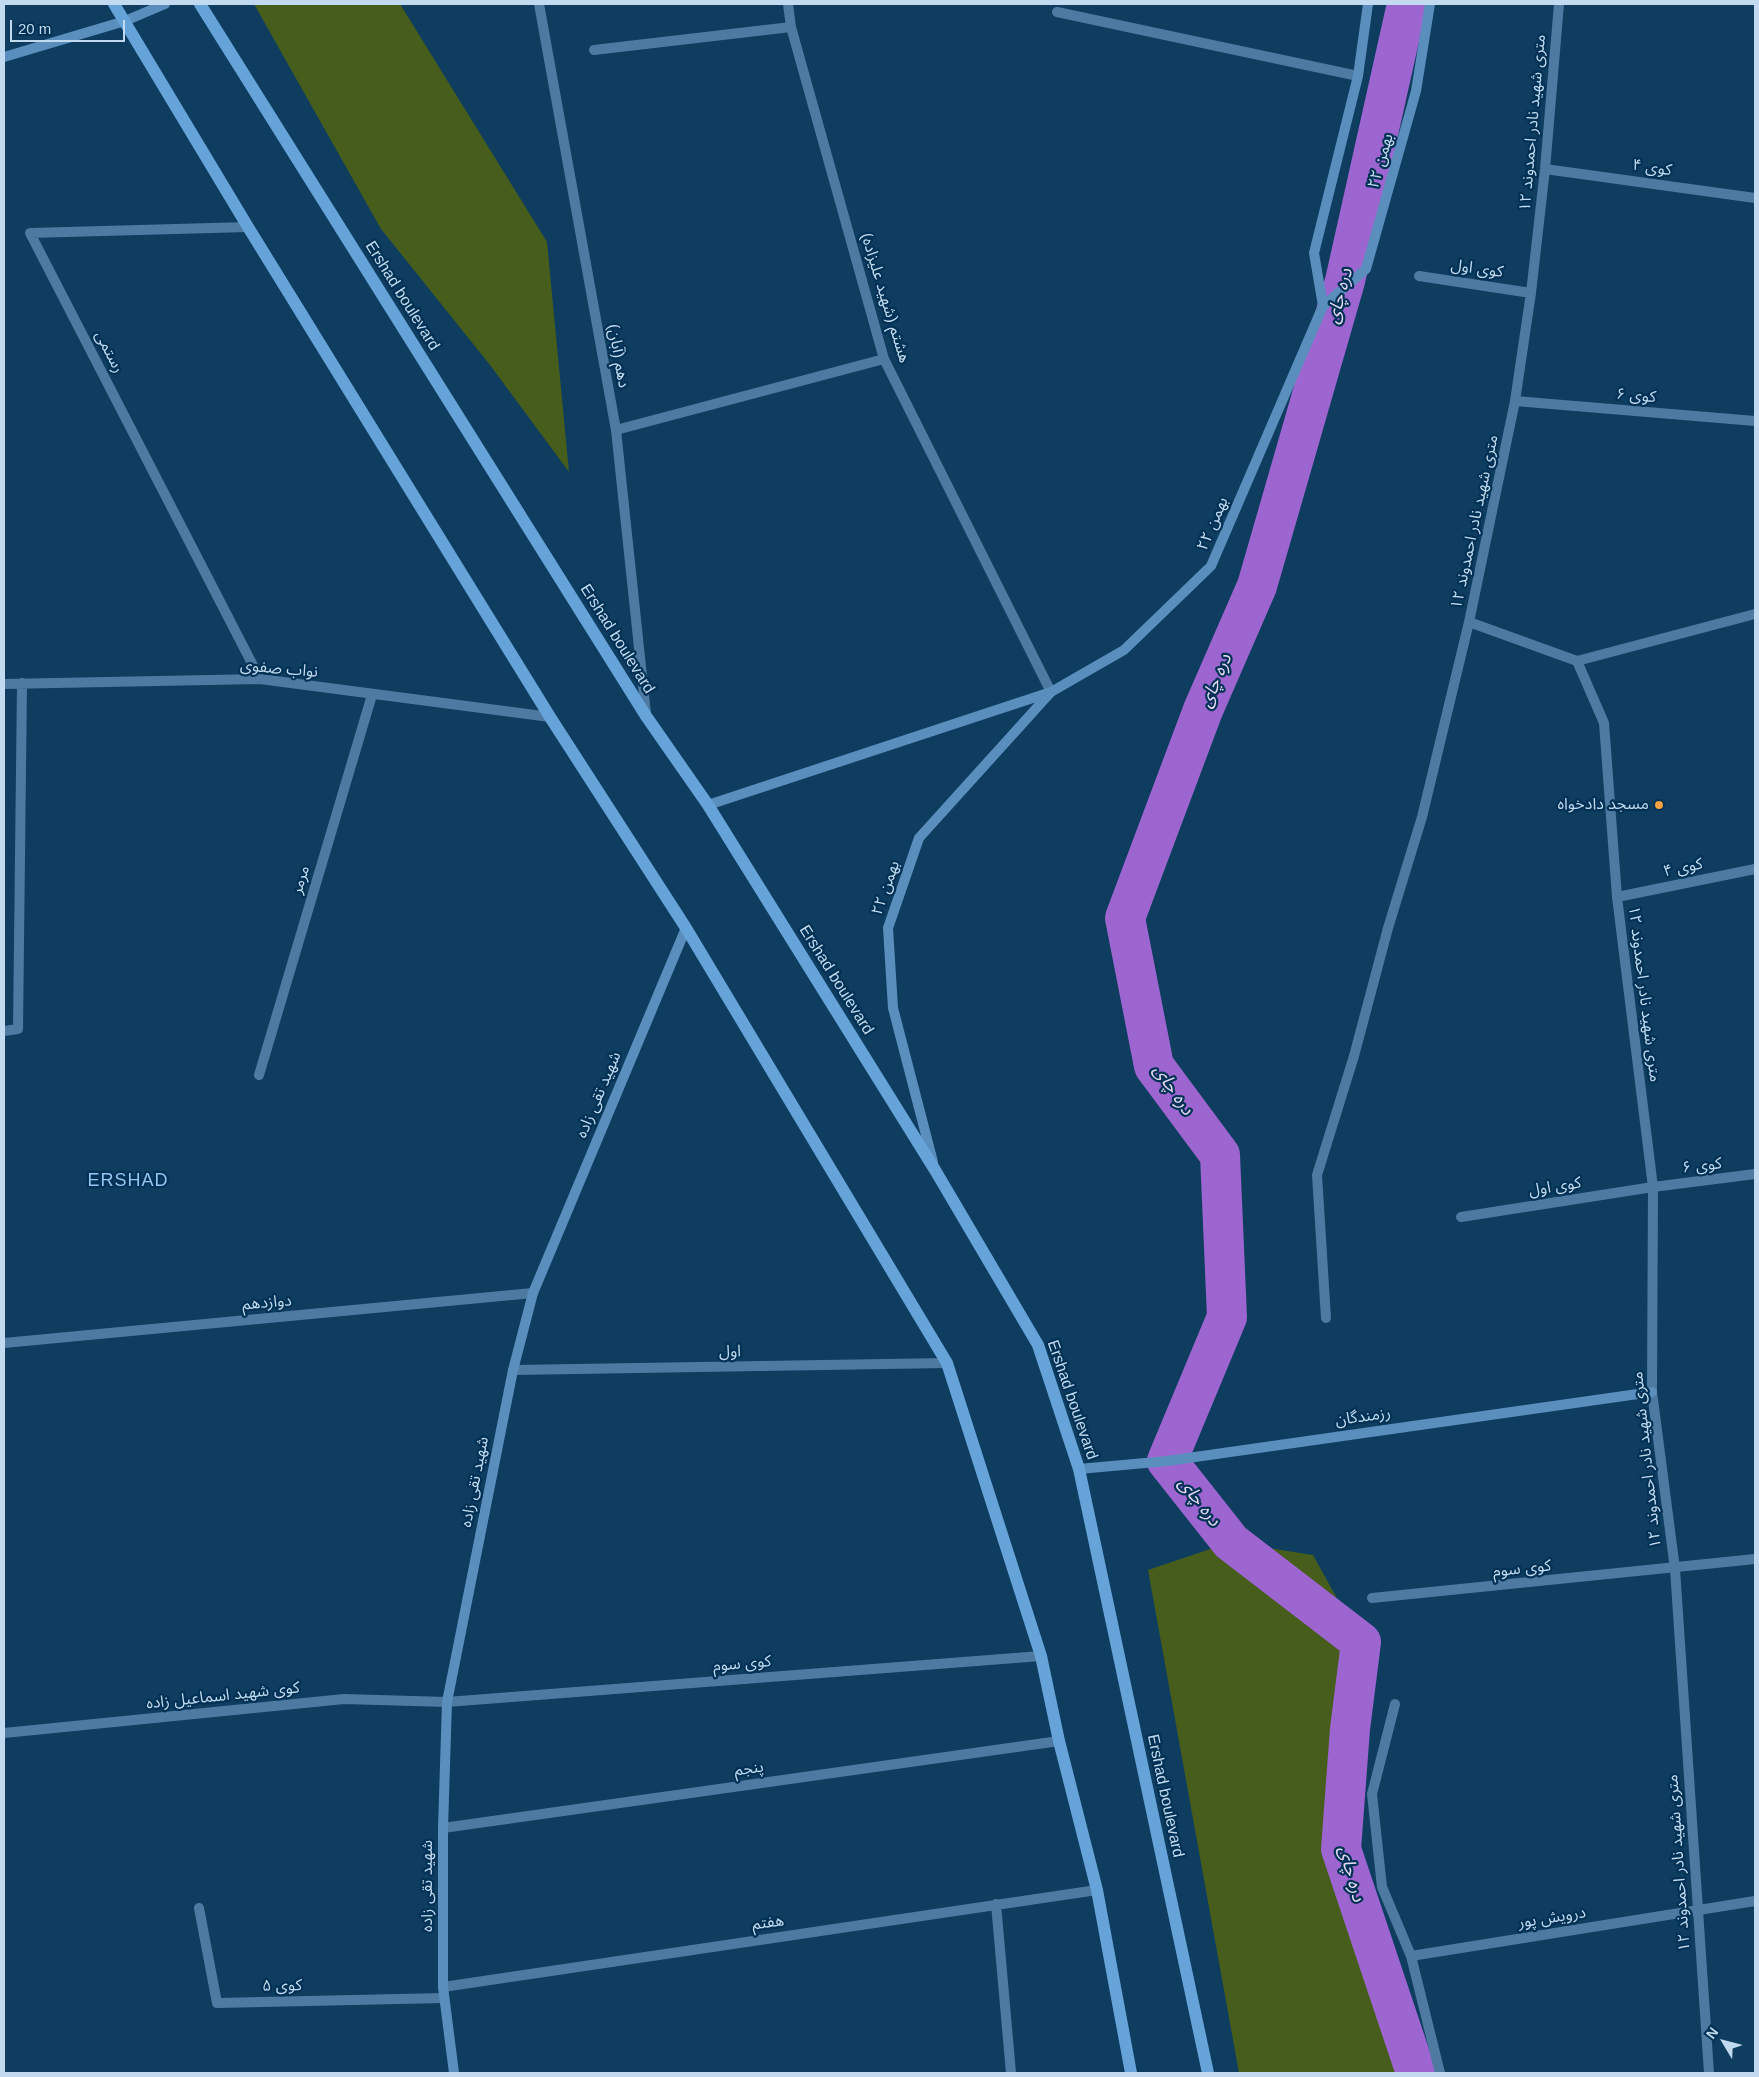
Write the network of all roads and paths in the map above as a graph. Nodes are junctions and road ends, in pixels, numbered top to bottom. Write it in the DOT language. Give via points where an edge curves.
graph roads {
  1 [pos="114,4"];
  2 [pos="165,4"];
  3 [pos="200,4"];
  4 [pos="539,4"];
  5 [pos="788,4"];
  6 [pos="1368,4"];
  7 [pos="1430,4"];
  8 [pos="1559,4"];
  9 [pos="1057,12"];
  10 [pos="124,21"];
  11 [pos="791,27"];
  12 [pos="594,50"];
  13 [pos="4,57"];
  14 [pos="1358,76"];
  15 [pos="1545,169"];
  16 [pos="1755,198"];
  17 [pos="248,227"];
  18 [pos="1419,276"];
  19 [pos="1531,292"];
  20 [pos="1323,306"];
  21 [pos="884,359"];
  22 [pos="1515,401"];
  23 [pos="1755,421"];
  24 [pos="616,430"];
  25 [pos="1755,614"];
  26 [pos="1469,622"];
  27 [pos="1577,661"];
  28 [pos="260,679"];
  29 [pos="22,683"];
  30 [pos="4,684"];
  31 [pos="1051,692"];
  32 [pos="372,695"];
  33 [pos="646,716"];
  34 [pos="550,717"];
  35 [pos="708,805"];
  36 [pos="1755,869"];
  37 [pos="1617,897"];
  38 [pos="686,928"];
  39 [pos="4,1031"];
  40 [pos="259,1075"];
  41 [pos="935,1170"];
  42 [pos="1755,1174"];
  43 [pos="1653,1187"];
  44 [pos="1461,1217"];
  45 [pos="532,1293"];
  46 [pos="1326,1318"];
  47 [pos="4,1343"];
  48 [pos="947,1363"];
  49 [pos="513,1370"];
  50 [pos="1652,1392"];
  51 [pos="1078,1469"];
  52 [pos="1755,1559"];
  53 [pos="1674,1568"];
  54 [pos="1372,1598"];
  55 [pos="1041,1656"];
  56 [pos="447,1702"];
  57 [pos="1394,1704"];
  58 [pos="4,1733"];
  59 [pos="1059,1741"];
  60 [pos="443,1828"];
  61 [pos="1097,1890"];
  62 [pos="1755,1901"];
  63 [pos="996,1904"];
  64 [pos="199,1908"];
  65 [pos="1697,1910"];
  66 [pos="1411,1956"];
  67 [pos="443,1986"];
  68 [pos="444,1998"];
  69 [pos="454,2073"];
  70 [pos="1011,2073"];
  71 [pos="1131,2073"];
  72 [pos="1208,2073"];
  73 [pos="1440,2073"];
  74 [pos="1709,2073"];
  1 -- 10 [label="main road"];
  2 -- 10 [label="street"];
  3 -- 33 [label="main road, Ershad boulevard"];
  4 -- 24 [label="street, دهم (آبان)"];
  5 -- 11 [label="street, هشتم (شهید علیزاده)"];
  6 -- 14 [label="street"];
  7 -- 20 [label="street, ۲۲ بهمن" via="1416,91 1366,269"];
  8 -- 15 [label="street, ۱۲ متری شهید نادر احمدوند"];
  9 -- 14 [label="street"];
  10 -- 13 [label="street"];
  10 -- 17 [label="main road"];
  11 -- 12 [label="street"];
  11 -- 21 [label="street, هشتم (شهید علیزاده)"];
  14 -- 20 [label="street" via="1314,253"];
  15 -- 16 [label="street, کوی ۴"];
  15 -- 19 [label="street, ۱۲ متری شهید نادر احمدوند"];
  17 -- 28 [label="street, رستمی" via="30,233"];
  17 -- 34 [label="main road"];
  18 -- 19 [label="street, کوی اول"];
  19 -- 22 [label="street, ۱۲ متری شهید نادر احمدوند"];
  20 -- 31 [label="street, ۲۲ بهمن" via="1211,566 1124,650"];
  21 -- 24 [label="street"];
  21 -- 31 [label="street, هشتم (شهید علیزاده)"];
  22 -- 23 [label="street, کوی ۶"];
  22 -- 26 [label="street, ۱۲ متری شهید نادر احمدوند"];
  24 -- 33 [label="street, دهم (آبان)"];
  25 -- 27 [label="street"];
  26 -- 27 [label="street, ۱۲ متری شهید نادر احمدوند"];
  26 -- 46 [label="street" via="1422,817 1317,1175"];
  27 -- 37 [label="street, ۱۲ متری شهید نادر احمدوند" via="1604,723"];
  28 -- 29 [label="street, نواب صفوی"];
  28 -- 32 [label="street, نواب صفوی"];
  29 -- 30 [label="street, نواب صفوی"];
  29 -- 39 [label="street" via="18,1029"];
  31 -- 35 [label="street, ۲۲ بهمن"];
  31 -- 41 [label="street, ۲۲ بهمن" via="919,838 888,928 893,1008"];
  32 -- 34 [label="street, نواب صفوی"];
  32 -- 40 [label="street, مرمر"];
  33 -- 35 [label="main road, Ershad boulevard"];
  34 -- 38 [label="main road"];
  35 -- 41 [label="main road, Ershad boulevard"];
  36 -- 37 [label="street, کوی ۴"];
  37 -- 43 [label="street, ۱۲ متری شهید نادر احمدوند"];
  38 -- 45 [label="street, شهید تقی زاده"];
  38 -- 48 [label="main road"];
  41 -- 51 [label="main road, Ershad boulevard" via="1038,1345"];
  42 -- 43 [label="street, کوی ۶"];
  43 -- 44 [label="street, کوی اول"];
  43 -- 50 [label="street, ۱۲ متری شهید نادر احمدوند"];
  45 -- 47 [label="street, دوازدهم"];
  45 -- 49 [label="street, شهید تقی زاده"];
  48 -- 49 [label="street, اول"];
  48 -- 55 [label="main road"];
  49 -- 56 [label="street, شهید تقی زاده"];
  50 -- 51 [label="street, رزمندگان" via="1167,1461"];
  50 -- 53 [label="street, ۱۲ متری شهید نادر احمدوند"];
  51 -- 72 [label="main road, Ershad boulevard"];
  52 -- 53 [label="street, کوی سوم"];
  53 -- 54 [label="street, کوی سوم"];
  53 -- 65 [label="street, ۱۲ متری شهید نادر احمدوند"];
  55 -- 56 [label="street, کوی سوم"];
  55 -- 59 [label="main road"];
  56 -- 58 [label="street, کوی شهید اسماعیل زاده" via="344,1699"];
  56 -- 60 [label="street, شهید تقی زاده"];
  57 -- 66 [label="street" via="1372,1794 1382,1887"];
  59 -- 60 [label="street, پنجم"];
  59 -- 61 [label="main road"];
  60 -- 67 [label="street, شهید تقی زاده"];
  61 -- 63 [label="street, هفتم"];
  61 -- 71 [label="main road"];
  62 -- 65 [label="street, درویش پور"];
  63 -- 67 [label="street, هفتم"];
  63 -- 70 [label="street"];
  64 -- 68 [label="street, کوی ۵" via="217,2003"];
  65 -- 66 [label="street, درویش پور"];
  65 -- 74 [label="street, ۱۲ متری شهید نادر احمدوند"];
  66 -- 73 [label="street"];
  67 -- 68 [label="street, شهید تقی زاده"];
  68 -- 69 [label="street, شهید تقی زاده"];
}
